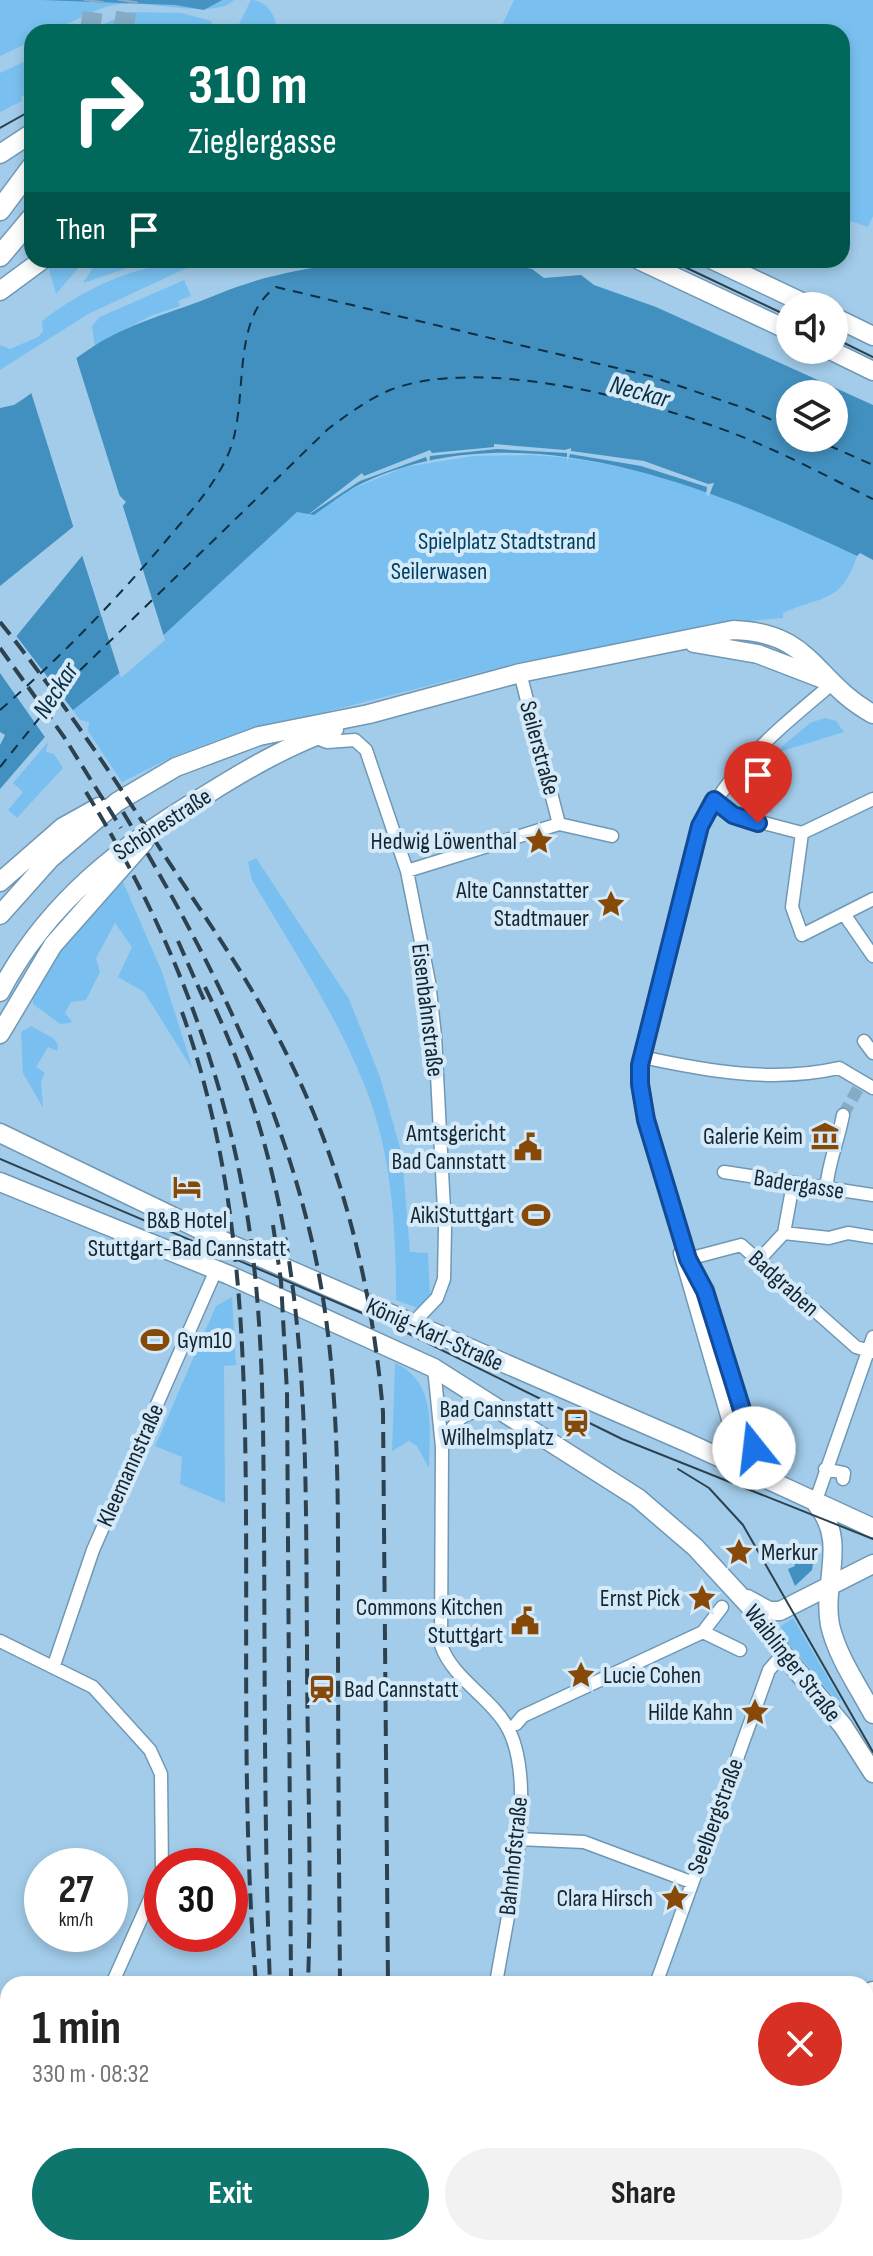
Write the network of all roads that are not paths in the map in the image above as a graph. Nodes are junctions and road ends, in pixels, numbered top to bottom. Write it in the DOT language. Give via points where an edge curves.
graph roads {
  1 [pos="24,138"];
  2 [pos="0,154"];
  3 [pos="24,178"];
  4 [pos="0,210"];
  5 [pos="24,228"];
  6 [pos="0,256"];
  7 [pos="31,268"];
  8 [pos="656,268"];
  9 [pos="730,268"];
  10 [pos="0,291"];
  11 [pos="780,292"];
  12 [pos="776,324"];
  13 [pos="848,324"];
  14 [pos="873,336"];
  15 [pos="848,359"];
  16 [pos="873,371"];
  17 [pos="682,642"];
  18 [pos="520,673"];
  19 [pos="833,683"];
  20 [pos="369,714"];
  21 [pos="873,714"];
  22 [pos="314,737"];
  23 [pos="138,790"];
  24 [pos="873,799"];
  25 [pos="714,800"];
  26 [pos="162,822"];
  27 [pos="559,824"];
  28 [pos="802,833"];
  29 [pos="612,836"];
  30 [pos="407,871"];
  31 [pos="0,882"];
  32 [pos="873,899"];
  33 [pos="844,914"];
  34 [pos="0,915"];
  35 [pos="873,956"];
  36 [pos="0,992"];
  37 [pos="0,1034"];
  38 [pos="864,1041"];
  39 [pos="873,1053"];
  40 [pos="642,1057"];
  41 [pos="865,1085"];
  42 [pos="843,1115"];
  43 [pos="0,1133"];
  44 [pos="724,1172"];
  45 [pos="0,1182"];
  46 [pos="793,1184"];
  47 [pos="826,1190"];
  48 [pos="0,1193"];
  49 [pos="28,1193"];
  50 [pos="873,1195"];
  51 [pos="678,1225"];
  52 [pos="784,1233"];
  53 [pos="873,1237"];
  54 [pos="688,1259"];
  55 [pos="759,1260"];
  56 [pos="216,1270"];
  57 [pos="412,1324"];
  58 [pos="873,1337"];
  59 [pos="872,1352"];
  60 [pos="434,1368"];
  61 [pos="495,1407"];
  62 [pos="731,1430"];
  63 [pos="442,1447"];
  64 [pos="825,1469"];
  65 [pos="761,1476"];
  66 [pos="845,1478"];
  67 [pos="815,1503"];
  68 [pos="873,1528"];
  69 [pos="873,1564"];
  70 [pos="830,1586"];
  71 [pos="737,1593"];
  72 [pos="722,1607"];
  73 [pos="703,1632"];
  74 [pos="0,1641"];
  75 [pos="740,1650"];
  76 [pos="783,1654"];
  77 [pos="54,1665"];
  78 [pos="873,1714"];
  79 [pos="512,1727"];
  80 [pos="873,1773"];
  81 [pos="519,1839"];
  82 [pos="691,1882"];
  83 [pos="116,1976"];
  84 [pos="497,1976"];
  85 [pos="659,1976"];
  1 -- 2 [label="main road"];
  3 -- 4 [label="main road"];
  5 -- 6 [label="main road"];
  7 -- 10 [label="main road"];
  8 -- 12 [label="main road"];
  9 -- 11 [label="main road"];
  13 -- 14 [label="main road"];
  15 -- 16 [label="main road"];
  17 -- 18 [label="main road, Schönestraße"];
  17 -- 19 [label="main road, Schönestraße" via="758,654"];
  17 -- 19 [label="main road, Schönestraße" via="733,630 759,632 790,643"];
  18 -- 20 [label="main road, Schönestraße"];
  18 -- 27 [label="street, Seilerstraße"];
  19 -- 21 [label="main road"];
  19 -- 25 [label="street" via="770,737"];
  20 -- 22 [label="main road, Schönestraße"];
  20 -- 23 [label="main road, Schönestraße" via="259,736 176,767"];
  22 -- 26 [label="main road, Schönestraße" via="270,756"];
  22 -- 30 [label="street, Eisenbahnstraße" via="327,742 355,740 366,750"];
  23 -- 31 [label="main road" via="63,827"];
  23 -- 34 [label="main road, Schönestraße" via="72,839"];
  24 -- 28 [label="street"];
  25 -- 28 [label="street" via="733,815"];
  25 -- 40 [label="street" via="691,852"];
  26 -- 36 [label="main road, Schönestraße" via="99,867 62,903"];
  26 -- 37 [label="main road" via="53,945"];
  27 -- 29 [label="street"];
  27 -- 30 [label="street"];
  28 -- 33 [label="street" via="792,907 802,935"];
  30 -- 57 [label="street, Eisenbahnstraße" via="434,1023 445,1229 444,1279 437,1298"];
  32 -- 33 [label="street"];
  33 -- 35 [label="street"];
  38 -- 39 [label="street"];
  40 -- 41 [label="street" via="703,1070 800,1077 839,1068"];
  40 -- 51 [label="street" via="646,1120"];
  42 -- 47 [label="street"];
  43 -- 57 [label="main road, König-Karl-Straße"];
  44 -- 46 [label="street, Badergasse"];
  45 -- 49 [label="main road, König-Karl-Straße"];
  46 -- 47 [label="street, Badergasse"];
  46 -- 52 [label="street"];
  47 -- 50 [label="street, Badergasse"];
  48 -- 49 [label="main road"];
  49 -- 56 [label="main road, König-Karl-Straße"];
  51 -- 54 [label="street"];
  51 -- 62 [label="street" via="686,1279"];
  52 -- 53 [label="street"];
  52 -- 55 [label="street"];
  54 -- 55 [label="street, Badgraben" via="736,1245"];
  54 -- 65 [label="street" via="705,1291"];
  55 -- 59 [label="street, Badgraben" via="856,1347"];
  56 -- 60 [label="main road, König-Karl-Straße"];
  56 -- 77 [label="street, Kleemannstraße" via="93,1550"];
  57 -- 65 [label="main road, König-Karl-Straße"];
  58 -- 59 [label="street"];
  59 -- 64 [label="street"];
  60 -- 61 [label="main road, König-Karl-Straße"];
  60 -- 63 [label="street"];
  61 -- 63 [label="street" via="457,1419"];
  61 -- 71 [label="main road, König-Karl-Straße" via="638,1498 695,1547"];
  63 -- 79 [label="street" via="441,1645 451,1665"];
  64 -- 66 [label="street"];
  64 -- 67 [label="street"];
  65 -- 67 [label="main road, König-Karl-Straße"];
  67 -- 68 [label="main road, König-Karl-Straße"];
  67 -- 70 [label="main road, Waiblinger Straße" via="828,1521 833,1541"];
  69 -- 70 [label="main road"];
  70 -- 71 [label="main road" via="780,1611 769,1611"];
  70 -- 78 [label="main road, Waiblinger Straße" via="829,1620 835,1642"];
  71 -- 76 [label="main road, Waiblinger Straße"];
  72 -- 73 [label="street"];
  73 -- 75 [label="street"];
  73 -- 79 [label="street" via="523,1716"];
  74 -- 77 [label="street"];
  76 -- 80 [label="main road, Waiblinger Straße" via="843,1726"];
  76 -- 82 [label="street, Seelbergstraße" via="769,1670"];
  77 -- 83 [label="street" via="93,1687 150,1750 161,1774 162,1872"];
  79 -- 81 [label="street, Bahnhofstraße" via="520,1767"];
  81 -- 82 [label="street" via="584,1842"];
  81 -- 84 [label="street, Bahnhofstraße"];
  82 -- 85 [label="street, Seelbergstraße"];
}
